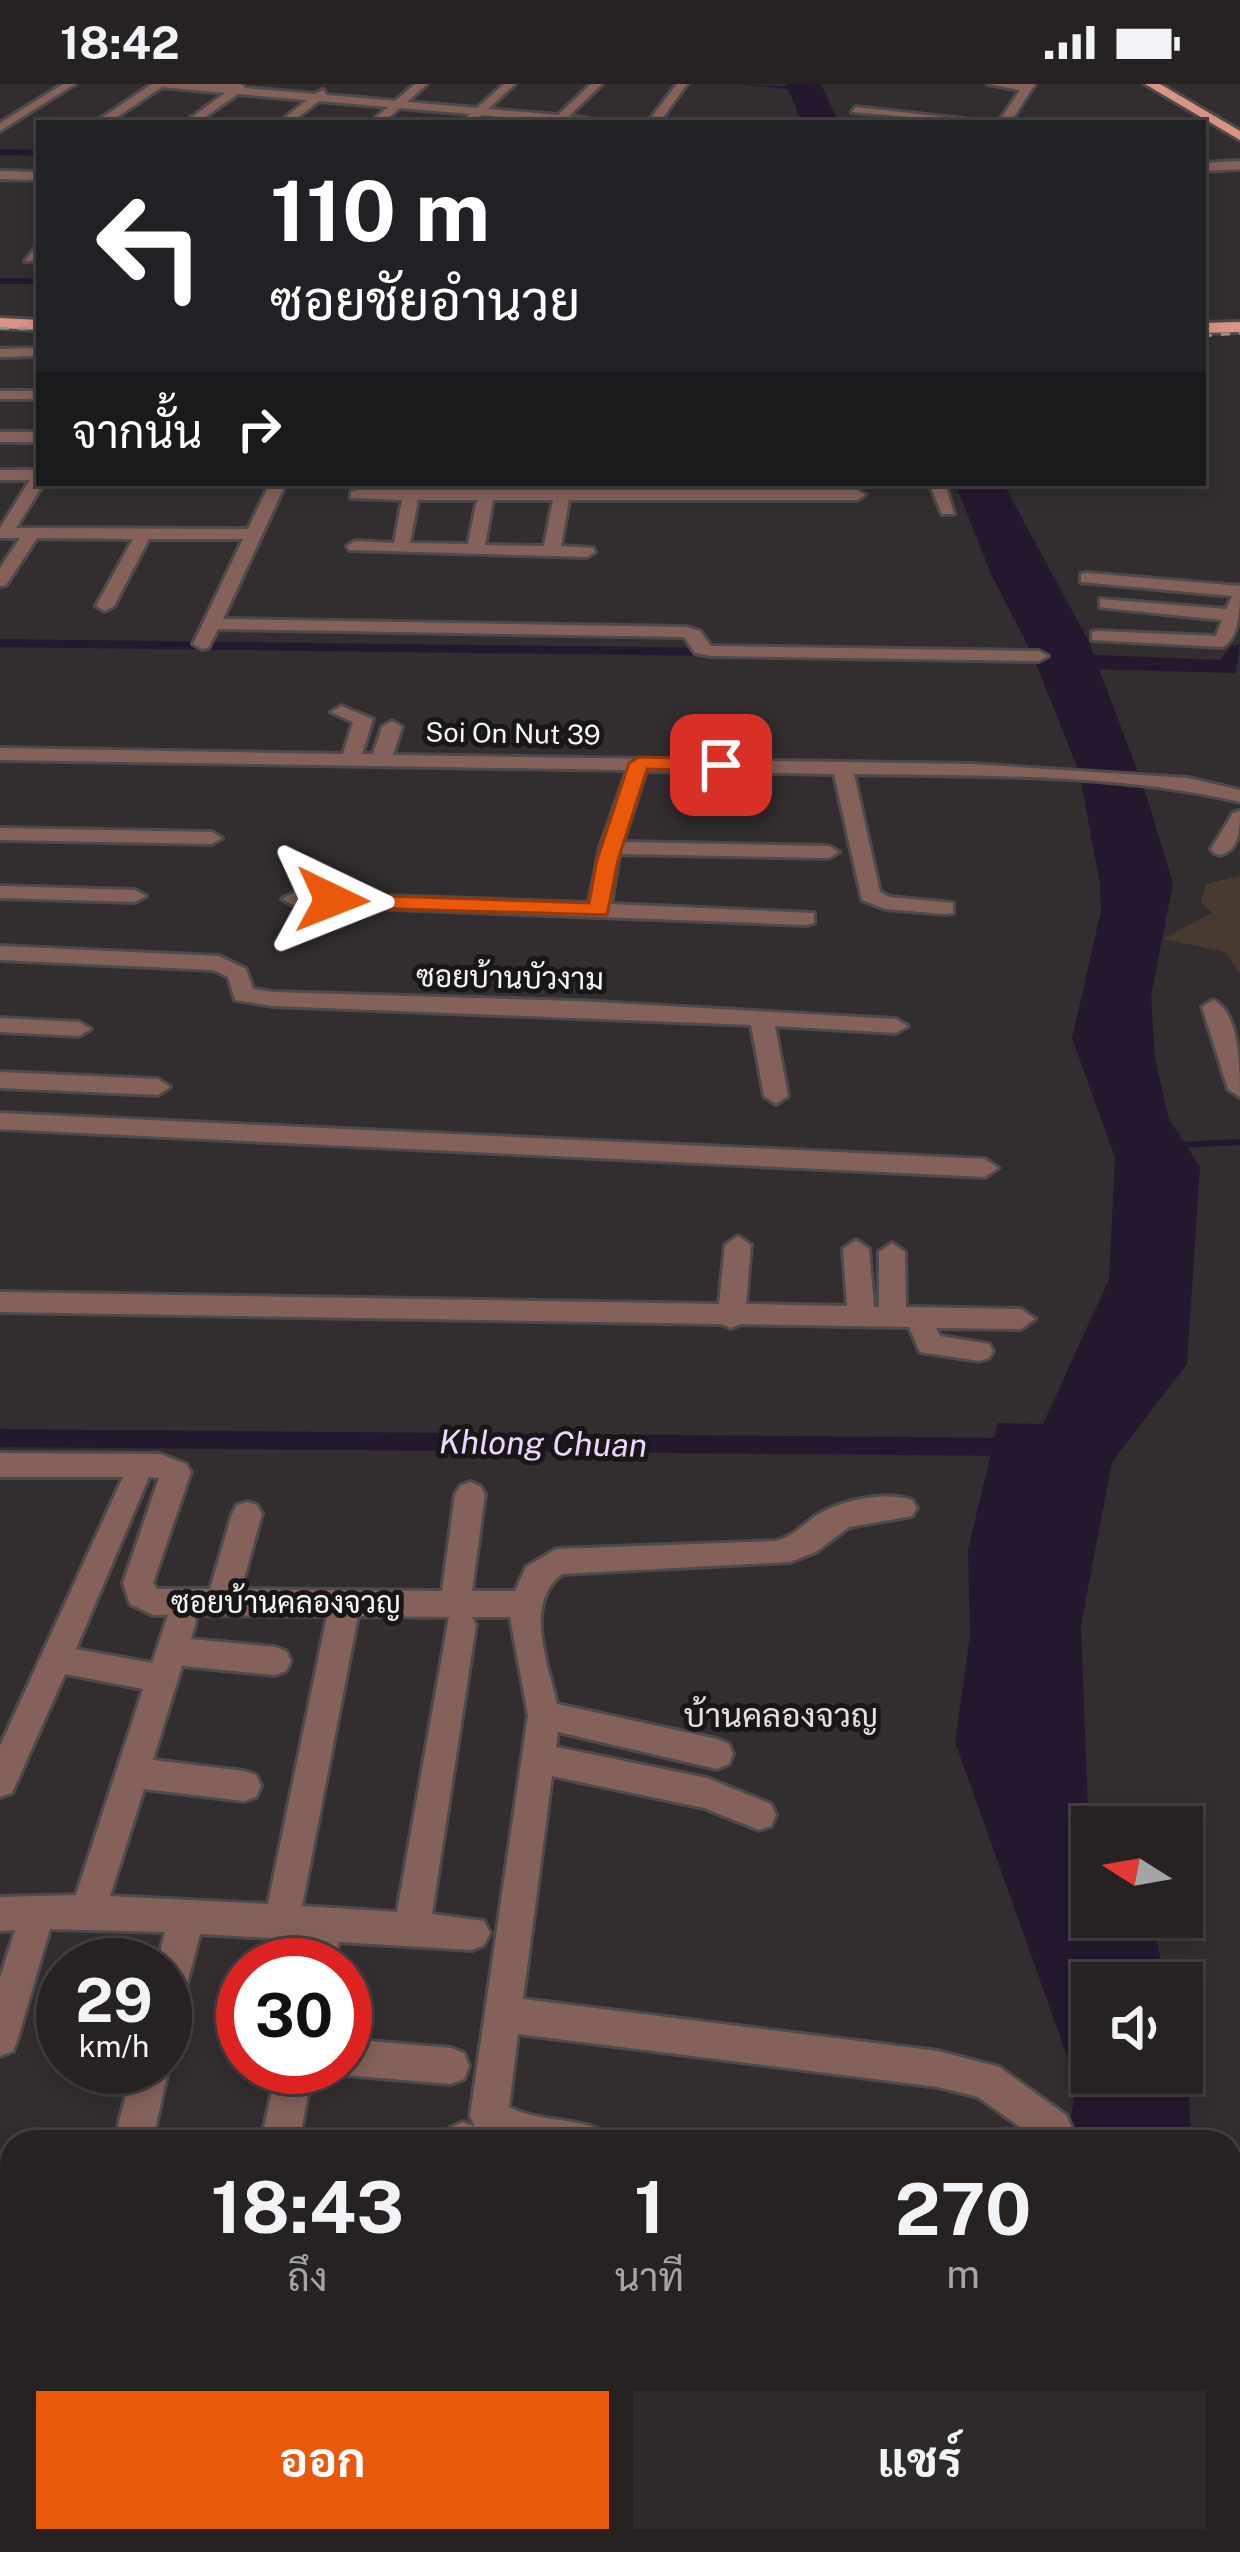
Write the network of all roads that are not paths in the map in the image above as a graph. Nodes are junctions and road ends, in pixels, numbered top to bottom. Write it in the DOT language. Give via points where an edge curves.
graph roads {
  1 [pos="70,84"];
  2 [pos="160,84"];
  3 [pos="196,84"];
  4 [pos="334,84"];
  5 [pos="422,84"];
  6 [pos="510,84"];
  7 [pos="597,84"];
  8 [pos="682,84"];
  9 [pos="993,84"];
  10 [pos="1134,84"];
  11 [pos="1151,84"];
  12 [pos="1029,86"];
  13 [pos="240,87"];
  14 [pos="318,96"];
  15 [pos="399,104"];
  16 [pos="856,110"];
  17 [pos="481,111"];
  18 [pos="899,119"];
  19 [pos="105,120"];
  20 [pos="194,120"];
  21 [pos="288,120"];
  22 [pos="379,120"];
  23 [pos="470,120"];
  24 [pos="559,120"];
  25 [pos="654,120"];
  26 [pos="1006,120"];
  27 [pos="1197,120"];
  28 [pos="1206,126"];
  29 [pos="0,128"];
  30 [pos="1237,133"];
  31 [pos="1240,148"];
  32 [pos="1240,165"];
  33 [pos="1206,167"];
  34 [pos="0,175"];
  35 [pos="18,175"];
  36 [pos="36,176"];
  37 [pos="0,194"];
  38 [pos="0,323"];
  39 [pos="36,325"];
  40 [pos="1240,327"];
  41 [pos="1207,333"];
  42 [pos="0,335"];
  43 [pos="36,337"];
  44 [pos="1240,338"];
  45 [pos="36,352"];
  46 [pos="0,353"];
  47 [pos="0,395"];
  48 [pos="36,395"];
  49 [pos="0,437"];
  50 [pos="36,437"];
  51 [pos="0,475"];
  52 [pos="36,477"];
  53 [pos="36,482"];
  54 [pos="277,486"];
  55 [pos="939,486"];
  56 [pos="358,489"];
  57 [pos="782,489"];
  58 [pos="411,495"];
  59 [pos="486,495"];
  60 [pos="562,495"];
  61 [pos="710,495"];
  62 [pos="653,496"];
  63 [pos="858,496"];
  64 [pos="948,511"];
  65 [pos="352,519"];
  66 [pos="652,520"];
  67 [pos="2,533"];
  68 [pos="32,533"];
  69 [pos="144,533"];
  70 [pos="255,534"];
  71 [pos="355,546"];
  72 [pos="401,548"];
  73 [pos="476,550"];
  74 [pos="552,551"];
  75 [pos="587,552"];
  76 [pos="1087,578"];
  77 [pos="0,581"];
  78 [pos="1240,594"];
  79 [pos="1106,603"];
  80 [pos="106,606"];
  81 [pos="1230,615"];
  82 [pos="212,624"];
  83 [pos="1098,636"];
  84 [pos="202,644"];
  85 [pos="1039,656"];
  86 [pos="341,712"];
  87 [pos="392,727"];
  88 [pos="0,754"];
  89 [pos="382,758"];
  90 [pos="351,759"];
  91 [pos="639,763"];
  92 [pos="843,767"];
  93 [pos="1240,796"];
  94 [pos="1240,817"];
  95 [pos="0,834"];
  96 [pos="212,838"];
  97 [pos="610,848"];
  98 [pos="1221,849"];
  99 [pos="829,852"];
  100 [pos="0,892"];
  101 [pos="134,896"];
  102 [pos="293,899"];
  103 [pos="945,908"];
  104 [pos="599,910"];
  105 [pos="806,918"];
  106 [pos="0,953"];
  107 [pos="1213,1007"];
  108 [pos="762,1020"];
  109 [pos="0,1025"];
  110 [pos="896,1027"];
  111 [pos="80,1029"];
  112 [pos="0,1080"];
  113 [pos="158,1087"];
  114 [pos="1240,1089"];
  115 [pos="776,1096"];
  116 [pos="0,1121"];
  117 [pos="985,1168"];
  118 [pos="738,1246"];
  119 [pos="856,1249"];
  120 [pos="892,1252"];
  121 [pos="0,1302"];
  122 [pos="731,1318"];
  123 [pos="861,1318"];
  124 [pos="906,1319"];
  125 [pos="1021,1319"];
  126 [pos="980,1351"];
  127 [pos="0,1465"];
  128 [pos="136,1481"];
  129 [pos="470,1494"];
  130 [pos="902,1508"];
  131 [pos="247,1514"];
  132 [pos="222,1602"];
  133 [pos="525,1604"];
  134 [pos="458,1614"];
  135 [pos="343,1615"];
  136 [pos="172,1650"];
  137 [pos="54,1658"];
  138 [pos="275,1661"];
  139 [pos="544,1715"];
  140 [pos="717,1754"];
  141 [pos="538,1758"];
  142 [pos="132,1773"];
  143 [pos="0,1782"];
  144 [pos="244,1786"];
  145 [pos="760,1815"];
  146 [pos="88,1911"];
  147 [pos="38,1913"];
  148 [pos="0,1914"];
  149 [pos="186,1917"];
  150 [pos="281,1922"];
  151 [pos="325,1924"];
  152 [pos="412,1928"];
  153 [pos="472,1933"];
  154 [pos="181,1938"];
  155 [pos="322,1938"];
  156 [pos="502,2014"];
  157 [pos="0,2038"];
  158 [pos="372,2059"];
  159 [pos="451,2066"];
  160 [pos="145,2094"];
  161 [pos="290,2094"];
  162 [pos="1053,2128"];
  163 [pos="136,2130"];
  164 [pos="283,2130"];
  165 [pos="514,2130"];
  1 -- 29 [label="street"];
  2 -- 13 [label="street"];
  2 -- 19 [label="street"];
  3 -- 13 [label="street"];
  4 -- 14 [label="street"];
  5 -- 15 [label="street"];
  6 -- 17 [label="street"];
  7 -- 24 [label="street"];
  8 -- 25 [label="street"];
  9 -- 12 [label="street"];
  10 -- 27 [label="main road"];
  11 -- 30 [label="main road"];
  12 -- 26 [label="street"];
  13 -- 14 [label="street"];
  13 -- 20 [label="street"];
  14 -- 15 [label="street"];
  14 -- 21 [label="street"];
  15 -- 17 [label="street"];
  15 -- 22 [label="street"];
  16 -- 18 [label="street"];
  17 -- 23 [label="street"];
  17 -- 24 [label="street"];
  28 -- 31 [label="main road"];
  32 -- 33 [label="street"];
  34 -- 35 [label="street"];
  35 -- 36 [label="street"];
  35 -- 37 [label="street"];
  38 -- 39 [label="main road"];
  40 -- 41 [label="main road"];
  41 -- 44 [label="main road"];
  42 -- 43 [label="main road"];
  45 -- 46 [label="street"];
  47 -- 48 [label="street"];
  49 -- 50 [label="street"];
  51 -- 52 [label="street"];
  53 -- 67 [label="street"];
  54 -- 70 [label="street"];
  55 -- 64 [label="street"];
  56 -- 58 [label="street"];
  56 -- 65 [label="street"];
  57 -- 61 [label="street"];
  57 -- 63 [label="street"];
  58 -- 59 [label="street"];
  58 -- 72 [label="street"];
  59 -- 60 [label="street"];
  59 -- 73 [label="street"];
  60 -- 62 [label="street"];
  60 -- 74 [label="street"];
  61 -- 62 [label="street"];
  62 -- 66 [label="street"];
  67 -- 68 [label="street"];
  68 -- 69 [label="street"];
  68 -- 77 [label="street"];
  69 -- 70 [label="street"];
  69 -- 80 [label="street"];
  70 -- 82 [label="street"];
  71 -- 72 [label="street"];
  72 -- 73 [label="street"];
  73 -- 74 [label="street"];
  74 -- 75 [label="street"];
  76 -- 78 [label="street"];
  78 -- 81 [label="street"];
  79 -- 81 [label="street"];
  81 -- 83 [label="street" via="1222,642"];
  82 -- 84 [label="street"];
  82 -- 85 [label="street" via="686,632 711,651"];
  86 -- 90 [label="street" via="363,718"];
  87 -- 89 [label="street"];
  88 -- 90 [label="street, Soi On Nut 39"];
  89 -- 90 [label="street, Soi On Nut 39"];
  89 -- 91 [label="street, Soi On Nut 39"];
  91 -- 92 [label="street, Soi On Nut 39"];
  91 -- 97 [label="street"];
  92 -- 93 [label="street, Soi On Nut 39" via="1188,784"];
  92 -- 103 [label="street" via="870,895"];
  94 -- 98 [label="street"];
  95 -- 96 [label="street"];
  97 -- 99 [label="street"];
  97 -- 104 [label="street"];
  100 -- 101 [label="street"];
  102 -- 104 [label="street"];
  104 -- 105 [label="street"];
  106 -- 108 [label="street, ซอยบ้านบัวงาม" via="219,962 235,969 239,990 252,997"];
  107 -- 114 [label="street"];
  108 -- 110 [label="street, ซอยบ้านบัวงาม"];
  108 -- 115 [label="street"];
  109 -- 111 [label="street"];
  112 -- 113 [label="street"];
  116 -- 117 [label="street"];
  118 -- 122 [label="street"];
  119 -- 123 [label="street"];
  120 -- 124 [label="street"];
  121 -- 122 [label="street"];
  122 -- 123 [label="street"];
  123 -- 124 [label="street"];
  124 -- 125 [label="street"];
  124 -- 126 [label="street" via="930,1345"];
  127 -- 132 [label="street, ซอยบ้านคลองจวญ" via="176,1472 142,1567 141,1595 152,1602"];
  128 -- 137 [label="street"];
  129 -- 134 [label="street"];
  130 -- 133 [label="street" via="845,1515 804,1548 556,1562 537,1576"];
  131 -- 132 [label="street"];
  132 -- 134 [label="street, ซอยบ้านคลองจวญ"];
  133 -- 134 [label="street, ซอยบ้านคลองจวญ"];
  133 -- 139 [label="street"];
  134 -- 152 [label="street"];
  135 -- 150 [label="street"];
  136 -- 137 [label="street"];
  136 -- 138 [label="street"];
  136 -- 142 [label="street"];
  137 -- 143 [label="street"];
  139 -- 140 [label="street"];
  139 -- 141 [label="street"];
  141 -- 145 [label="street" via="707,1793"];
  141 -- 156 [label="street"];
  142 -- 144 [label="street"];
  142 -- 146 [label="street"];
  146 -- 147 [label="street"];
  146 -- 149 [label="street"];
  147 -- 148 [label="street"];
  147 -- 157 [label="street"];
  149 -- 150 [label="street"];
  149 -- 154 [label="street"];
  150 -- 151 [label="street"];
  151 -- 152 [label="street"];
  151 -- 155 [label="street"];
  152 -- 153 [label="street"];
  156 -- 162 [label="street" via="938,2069 996,2085"];
  156 -- 165 [label="street" via="489,2116"];
  158 -- 159 [label="street"];
  160 -- 163 [label="street"];
  161 -- 164 [label="street"];
}
